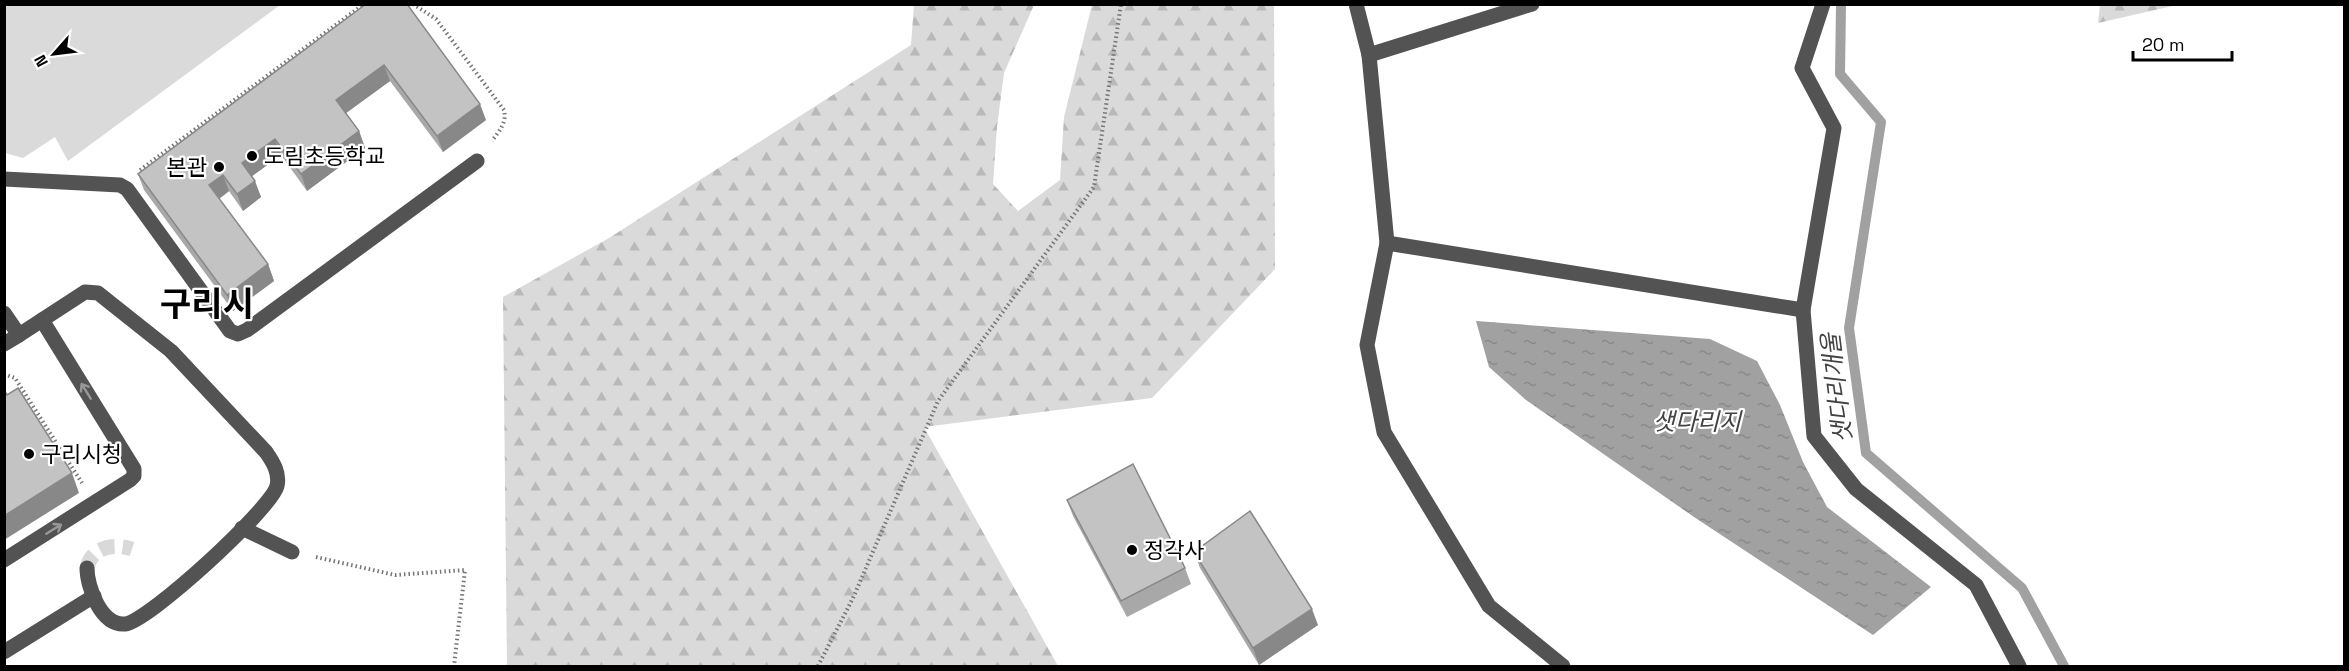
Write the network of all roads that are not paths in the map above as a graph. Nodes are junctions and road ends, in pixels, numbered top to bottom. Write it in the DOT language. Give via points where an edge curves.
graph roads {
  1 [pos="1356,4"];
  2 [pos="1532,4"];
  3 [pos="1823,4"];
  4 [pos="1369,55"];
  5 [pos="477,161"];
  6 [pos="4,179"];
  7 [pos="1387,243"];
  8 [pos="1803,310"];
  9 [pos="4,313"];
  10 [pos="42,320"];
  11 [pos="19,335"];
  12 [pos="4,344"];
  13 [pos="242,528"];
  14 [pos="292,552"];
  15 [pos="4,560"];
  16 [pos="87,568"];
  17 [pos="94,596"];
  18 [pos="4,652"];
  19 [pos="1563,666"];
  20 [pos="2019,666"];
  1 -- 4 [label="street"];
  2 -- 4 [label="street"];
  3 -- 8 [label="street" via="1802,68 1834,128"];
  4 -- 7 [label="street"];
  5 -- 6 [label="street" via="238,334 230,330 127,189 120,185"];
  7 -- 8 [label="street"];
  7 -- 19 [label="street" via="1367,345 1384,432 1489,606"];
  8 -- 20 [label="street" via="1814,436 1856,489 1976,585"];
  9 -- 11 [label="street"];
  10 -- 11 [label="street"];
  10 -- 13 [label="street" via="92,291 171,351 273,463 277,487"];
  15 -- 10 [label="street, one-way" via="134,476 134,469"];
  11 -- 12 [label="street"];
  13 -- 14 [label="street"];
  13 -- 17 [label="street" via="189,581 134,621 115,622"];
  16 -- 17 [label="street"];
  17 -- 18 [label="street"];
}
